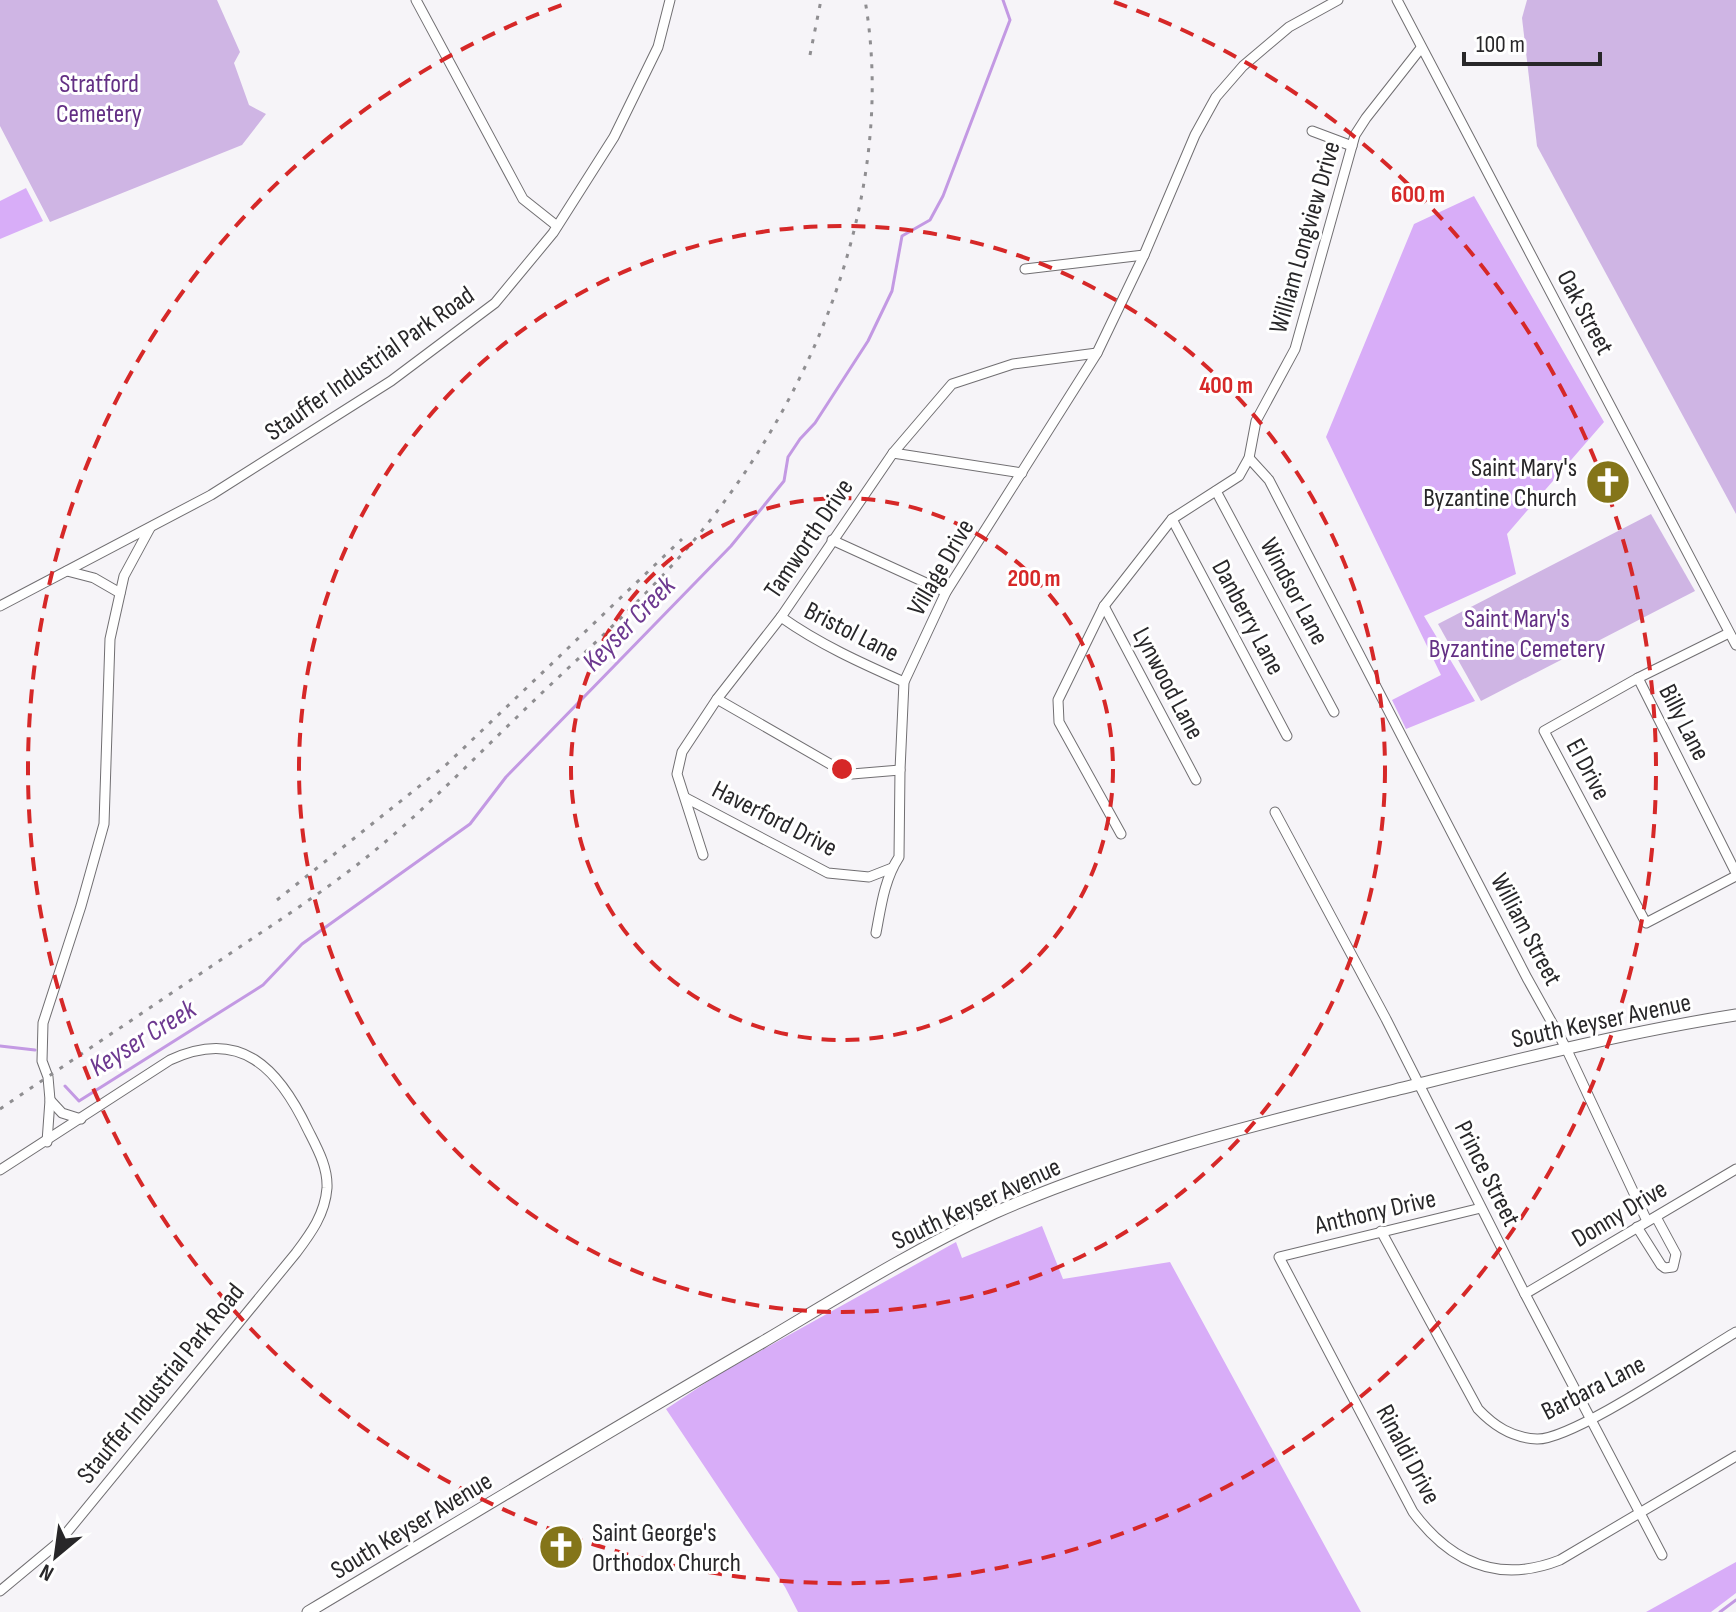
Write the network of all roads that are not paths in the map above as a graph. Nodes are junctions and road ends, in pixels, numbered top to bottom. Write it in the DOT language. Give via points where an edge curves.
graph roads {
  1 [pos="416,0"];
  2 [pos="670,0"];
  3 [pos="1338,0"];
  4 [pos="1397,0"];
  5 [pos="1421,48"];
  6 [pos="1312,131"];
  7 [pos="1352,146"];
  8 [pos="557,226"];
  9 [pos="1144,255"];
  10 [pos="1025,269"];
  11 [pos="1097,353"];
  12 [pos="893,453"];
  13 [pos="1249,458"];
  14 [pos="1022,473"];
  15 [pos="1216,491"];
  16 [pos="1172,519"];
  17 [pos="150,528"];
  18 [pos="832,540"];
  19 [pos="67,571"];
  20 [pos="946,592"];
  21 [pos="120,593"];
  22 [pos="0,606"];
  23 [pos="1104,606"];
  24 [pos="781,617"];
  25 [pos="1729,633"];
  26 [pos="1736,645"];
  27 [pos="1638,678"];
  28 [pos="904,682"];
  29 [pos="717,699"];
  30 [pos="1334,712"];
  31 [pos="1287,736"];
  32 [pos="900,770"];
  33 [pos="1196,780"];
  34 [pos="686,798"];
  35 [pos="1275,812"];
  36 [pos="1121,834"];
  37 [pos="703,855"];
  38 [pos="892,868"];
  39 [pos="1736,874"];
  40 [pos="876,933"];
  41 [pos="1736,1015"];
  42 [pos="1566,1048"];
  43 [pos="1418,1084"];
  44 [pos="50,1100"];
  45 [pos="81,1119"];
  46 [pos="47,1142"];
  47 [pos="1736,1169"];
  48 [pos="0,1170"];
  49 [pos="1481,1208"];
  50 [pos="1652,1219"];
  51 [pos="1637,1227"];
  52 [pos="1381,1231"];
  53 [pos="1279,1257"];
  54 [pos="1525,1294"];
  55 [pos="1736,1332"];
  56 [pos="1592,1418"];
  57 [pos="1736,1456"];
  58 [pos="1641,1514"];
  59 [pos="1662,1555"];
  60 [pos="0,1591"];
  61 [pos="308,1612"];
  1 -- 8 [label="street" via="523,199"];
  2 -- 8 [label="street, Stauffer Industrial Park Road" via="658,47 614,137"];
  3 -- 9 [label="street, Village Drive" via="1289,27 1216,97"];
  4 -- 5 [label="street, Oak Street"];
  5 -- 7 [label="street, William Longview Drive" via="1366,118"];
  5 -- 25 [label="street, Oak Street"];
  6 -- 7 [label="street"];
  7 -- 13 [label="street, William Longview Drive" via="1307,314 1295,349 1256,421"];
  8 -- 17 [label="street, Stauffer Industrial Park Road" via="495,303 403,372"];
  9 -- 10 [label="street"];
  9 -- 11 [label="street, Village Drive"];
  11 -- 12 [label="street, Tamworth Drive" via="1013,364 952,384"];
  11 -- 14 [label="street, Village Drive"];
  12 -- 14 [label="street"];
  12 -- 18 [label="street, Tamworth Drive"];
  13 -- 15 [label="street" via="1239,476"];
  13 -- 42 [label="street, William Street" via="1269,480"];
  14 -- 20 [label="street, Village Drive"];
  15 -- 16 [label="street"];
  15 -- 30 [label="street, Windsor Lane"];
  16 -- 23 [label="street"];
  16 -- 31 [label="street, Danberry Lane"];
  17 -- 19 [label="street, Stauffer Industrial Park Road"];
  17 -- 21 [label="street"];
  18 -- 20 [label="street"];
  18 -- 24 [label="street, Tamworth Drive"];
  19 -- 21 [label="street"];
  19 -- 22 [label="street, Stauffer Industrial Park Road"];
  20 -- 28 [label="street, Village Drive"];
  21 -- 44 [label="street" via="110,639 104,824 43,1023 42,1061"];
  23 -- 33 [label="street, Lynwood Lane"];
  23 -- 36 [label="street" via="1058,700 1059,722"];
  24 -- 28 [label="street, Bristol Lane"];
  24 -- 29 [label="street, Tamworth Drive"];
  25 -- 26 [label="street, Oak Street"];
  25 -- 27 [label="street, El Drive"];
  27 -- 39 [label="street, Billy Lane"];
  27 -- 39 [label="street, El Drive" via="1544,731 1646,923"];
  28 -- 32 [label="street, Village Drive"];
  29 -- 32 [label="street" via="852,774"];
  29 -- 34 [label="street, Tamworth Drive" via="682,752 677,774"];
  32 -- 38 [label="street, Village Drive" via="901,843"];
  34 -- 37 [label="street, Tamworth Drive"];
  34 -- 38 [label="street, Haverford Drive" via="828,873 869,877"];
  35 -- 43 [label="street, Prince Street"];
  38 -- 40 [label="street, Village Drive"];
  41 -- 42 [label="main road, South Keyser Avenue"];
  42 -- 43 [label="main road, South Keyser Avenue"];
  42 -- 50 [label="street, William Street"];
  43 -- 49 [label="street, Prince Street"];
  43 -- 61 [label="main road, South Keyser Avenue" via="1133,1161 994,1214 668,1396"];
  44 -- 45 [label="street" via="62,1113"];
  44 -- 46 [label="street"];
  45 -- 46 [label="street"];
  45 -- 60 [label="street, Stauffer Industrial Park Road" via="185,1053 233,1050 275,1074 302,1118 324,1163 324,1205 296,1253 59,1542"];
  46 -- 48 [label="street"];
  47 -- 50 [label="street, Donny Drive"];
  49 -- 52 [label="street, Anthony Drive"];
  49 -- 54 [label="street, Prince Street"];
  50 -- 51 [label="street, Donny Drive"];
  50 -- 51 [label="street, William Street" via="1676,1254 1673,1267 1661,1265"];
  51 -- 54 [label="street, Donny Drive"];
  52 -- 53 [label="street, Anthony Drive"];
  52 -- 56 [label="street, Barbara Lane" via="1478,1409 1491,1422 1538,1439"];
  53 -- 58 [label="street, Rinaldi Drive" via="1413,1512 1445,1548 1492,1568 1538,1569"];
  54 -- 56 [label="street, Prince Street"];
  55 -- 56 [label="street, Barbara Lane"];
  56 -- 58 [label="street, Prince Street"];
  57 -- 58 [label="street, Rinaldi Drive"];
  58 -- 59 [label="street, Prince Street"];
}
